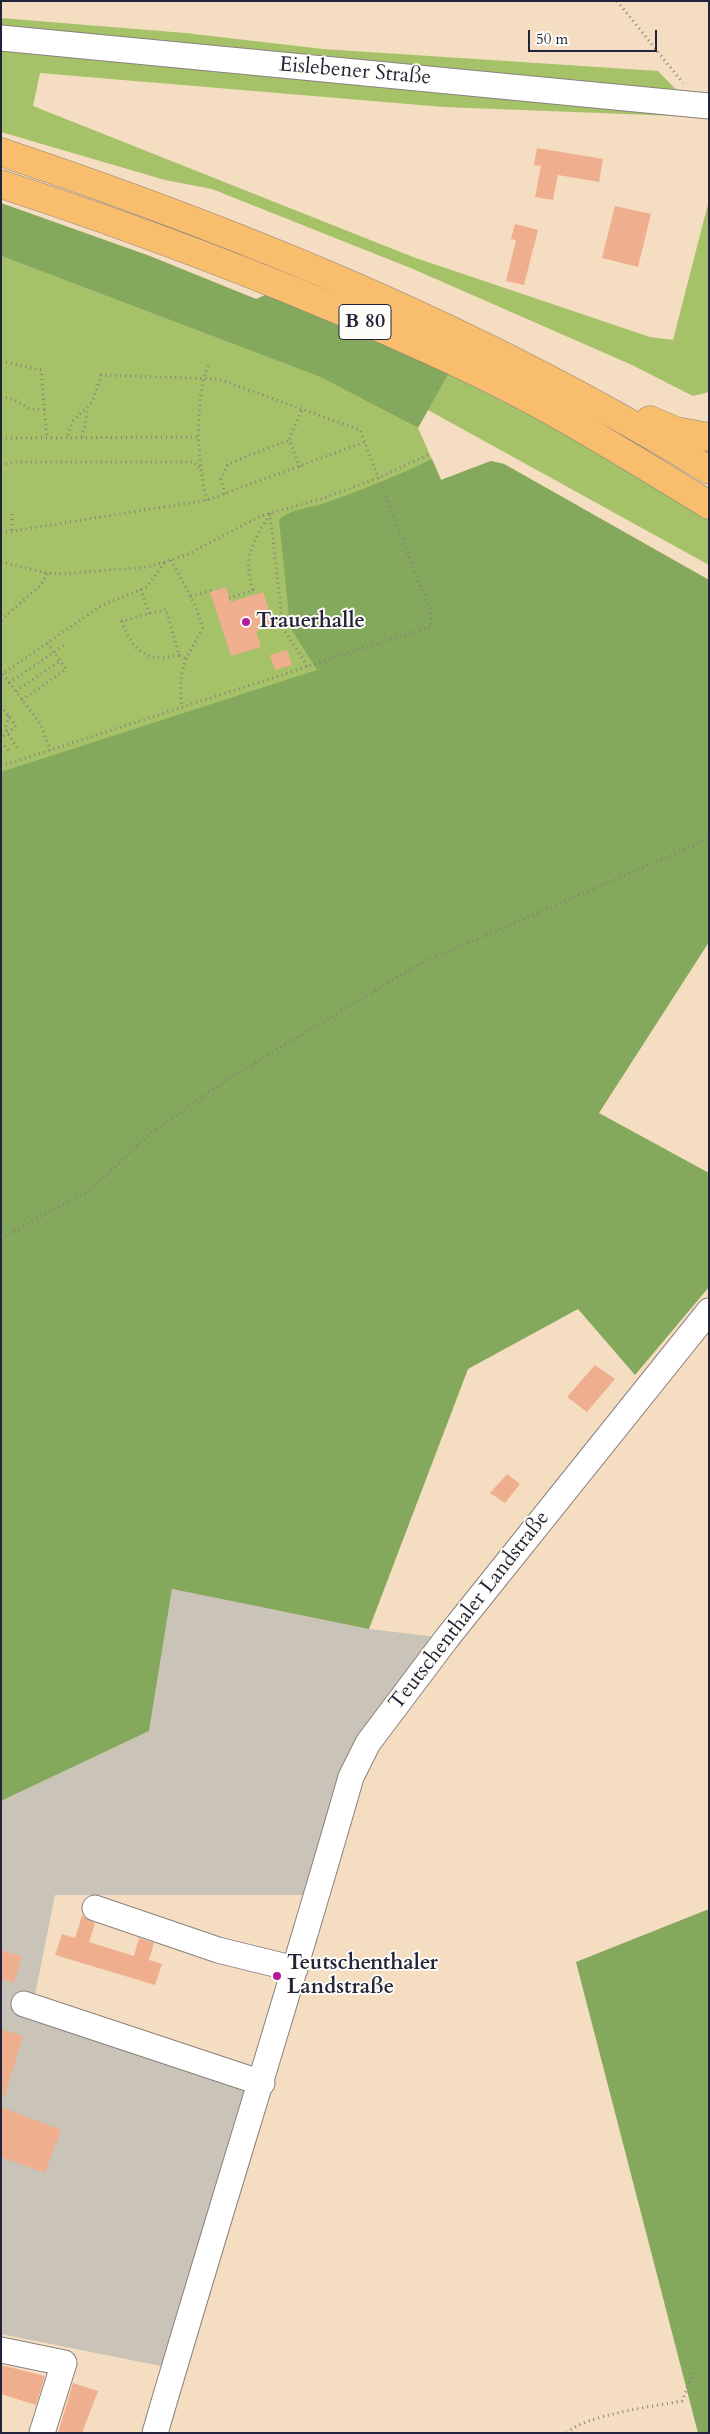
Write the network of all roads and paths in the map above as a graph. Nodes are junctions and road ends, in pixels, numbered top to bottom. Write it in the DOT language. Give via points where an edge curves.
graph roads {
  1 [pos="617,1"];
  2 [pos="1,38"];
  3 [pos="705,105"];
  4 [pos="1,152"];
  5 [pos="1,184"];
  6 [pos="1,362"];
  7 [pos="209,364"];
  8 [pos="538,372"];
  9 [pos="203,378"];
  10 [pos="1,396"];
  11 [pos="89,407"];
  12 [pos="302,409"];
  13 [pos="44,410"];
  14 [pos="67,437"];
  15 [pos="82,437"];
  16 [pos="199,437"];
  17 [pos="709,437"];
  18 [pos="1,438"];
  19 [pos="47,438"];
  20 [pos="289,440"];
  21 [pos="365,442"];
  22 [pos="430,454"];
  23 [pos="1,465"];
  24 [pos="300,467"];
  25 [pos="201,470"];
  26 [pos="709,470"];
  27 [pos="380,477"];
  28 [pos="225,494"];
  29 [pos="207,500"];
  30 [pos="709,505"];
  31 [pos="12,514"];
  32 [pos="270,514"];
  33 [pos="12,532"];
  34 [pos="1,534"];
  35 [pos="171,560"];
  36 [pos="1,562"];
  37 [pos="164,562"];
  38 [pos="47,573"];
  39 [pos="141,590"];
  40 [pos="212,590"];
  41 [pos="191,597"];
  42 [pos="230,598"];
  43 [pos="149,614"];
  44 [pos="1,620"];
  45 [pos="47,643"];
  46 [pos="64,645"];
  47 [pos="54,652"];
  48 [pos="179,654"];
  49 [pos="186,659"];
  50 [pos="60,661"];
  51 [pos="308,667"];
  52 [pos="2,675"];
  53 [pos="9,683"];
  54 [pos="16,691"];
  55 [pos="22,700"];
  56 [pos="2,707"];
  57 [pos="182,707"];
  58 [pos="8,716"];
  59 [pos="6,734"];
  60 [pos="1,738"];
  61 [pos="1,742"];
  62 [pos="18,749"];
  63 [pos="50,750"];
  64 [pos="10,752"];
  65 [pos="1,766"];
  66 [pos="709,839"];
  67 [pos="1,1238"];
  68 [pos="709,1311"];
  69 [pos="95,1908"];
  70 [pos="295,1969"];
  71 [pos="24,2004"];
  72 [pos="262,2083"];
  73 [pos="1,2350"];
  74 [pos="695,2370"];
  75 [pos="42,2433"];
  76 [pos="155,2433"];
  77 [pos="567,2433"];
  1 -- 3 [label="path"];
  2 -- 3 [label="street, Eislebener Straße"];
  4 -- 8 [label="highway, B 80" via="127,194 294,259 447,326"];
  5 -- 30 [label="highway, B 80" via="123,224 284,286 436,353 536,403"];
  6 -- 13 [label="path" via="41,370"];
  7 -- 9 [label="path"];
  8 -- 17 [label="highway" via="676,431"];
  8 -- 26 [label="highway, B 80"];
  9 -- 11 [label="path" via="101,375"];
  9 -- 12 [label="path" via="218,379"];
  9 -- 16 [label="path"];
  10 -- 13 [label="path" via="28,408"];
  11 -- 14 [label="path" via="73,420"];
  11 -- 15 [label="path"];
  12 -- 20 [label="path"];
  12 -- 21 [label="path" via="360,430"];
  13 -- 19 [label="path"];
  14 -- 15 [label="path"];
  14 -- 19 [label="path"];
  15 -- 16 [label="path"];
  16 -- 25 [label="path"];
  18 -- 19 [label="path"];
  20 -- 24 [label="path"];
  20 -- 28 [label="path" via="228,464 221,479"];
  21 -- 24 [label="path"];
  21 -- 27 [label="path"];
  22 -- 27 [label="path"];
  23 -- 25 [label="path" via="16,462 194,462"];
  24 -- 28 [label="path"];
  25 -- 29 [label="path"];
  27 -- 32 [label="path"];
  27 -- 51 [label="path" via="430,611 432,626"];
  28 -- 29 [label="path"];
  29 -- 33 [label="path"];
  31 -- 33 [label="path"];
  32 -- 35 [label="path"];
  32 -- 42 [label="path" via="249,553 248,568 254,592"];
  32 -- 51 [label="path" via="283,628"];
  33 -- 34 [label="path"];
  35 -- 37 [label="path"];
  35 -- 41 [label="path"];
  36 -- 38 [label="path"];
  37 -- 38 [label="path" via="128,568"];
  37 -- 39 [label="path" via="147,588"];
  38 -- 44 [label="path" via="41,586"];
  39 -- 43 [label="path"];
  39 -- 45 [label="path" via="102,605"];
  40 -- 41 [label="path"];
  41 -- 49 [label="path" via="203,627"];
  43 -- 48 [label="path" via="166,609"];
  43 -- 48 [label="path" via="122,621 127,638 139,650 154,657"];
  45 -- 47 [label="path"];
  45 -- 52 [label="path"];
  46 -- 47 [label="path"];
  47 -- 50 [label="path"];
  47 -- 53 [label="path"];
  48 -- 49 [label="path"];
  49 -- 57 [label="path" via="180,682"];
  50 -- 54 [label="path"];
  50 -- 55 [label="path" via="66,670"];
  51 -- 57 [label="path"];
  52 -- 53 [label="path"];
  53 -- 54 [label="path"];
  54 -- 55 [label="path"];
  55 -- 63 [label="path" via="41,725"];
  56 -- 58 [label="path"];
  57 -- 63 [label="path"];
  58 -- 59 [label="path" via="4,725"];
  58 -- 59 [label="path" via="16,726"];
  59 -- 60 [label="path"];
  59 -- 62 [label="path"];
  61 -- 64 [label="path"];
  63 -- 65 [label="path"];
  66 -- 67 [label="path" via="421,963 228,1079 151,1133 90,1190"];
  68 -- 70 [label="street, Teutschenthaler Landstraße" via="453,1631 368,1743 351,1777"];
  69 -- 70 [label="street" via="218,1950"];
  70 -- 72 [label="street, Teutschenthaler Landstraße"];
  71 -- 72 [label="street"];
  72 -- 76 [label="street, Teutschenthaler Landstraße" via="204,2264"];
  73 -- 75 [label="street" via="64,2364"];
  74 -- 77 [label="path" via="682,2401 600,2418 573,2427"];
}
